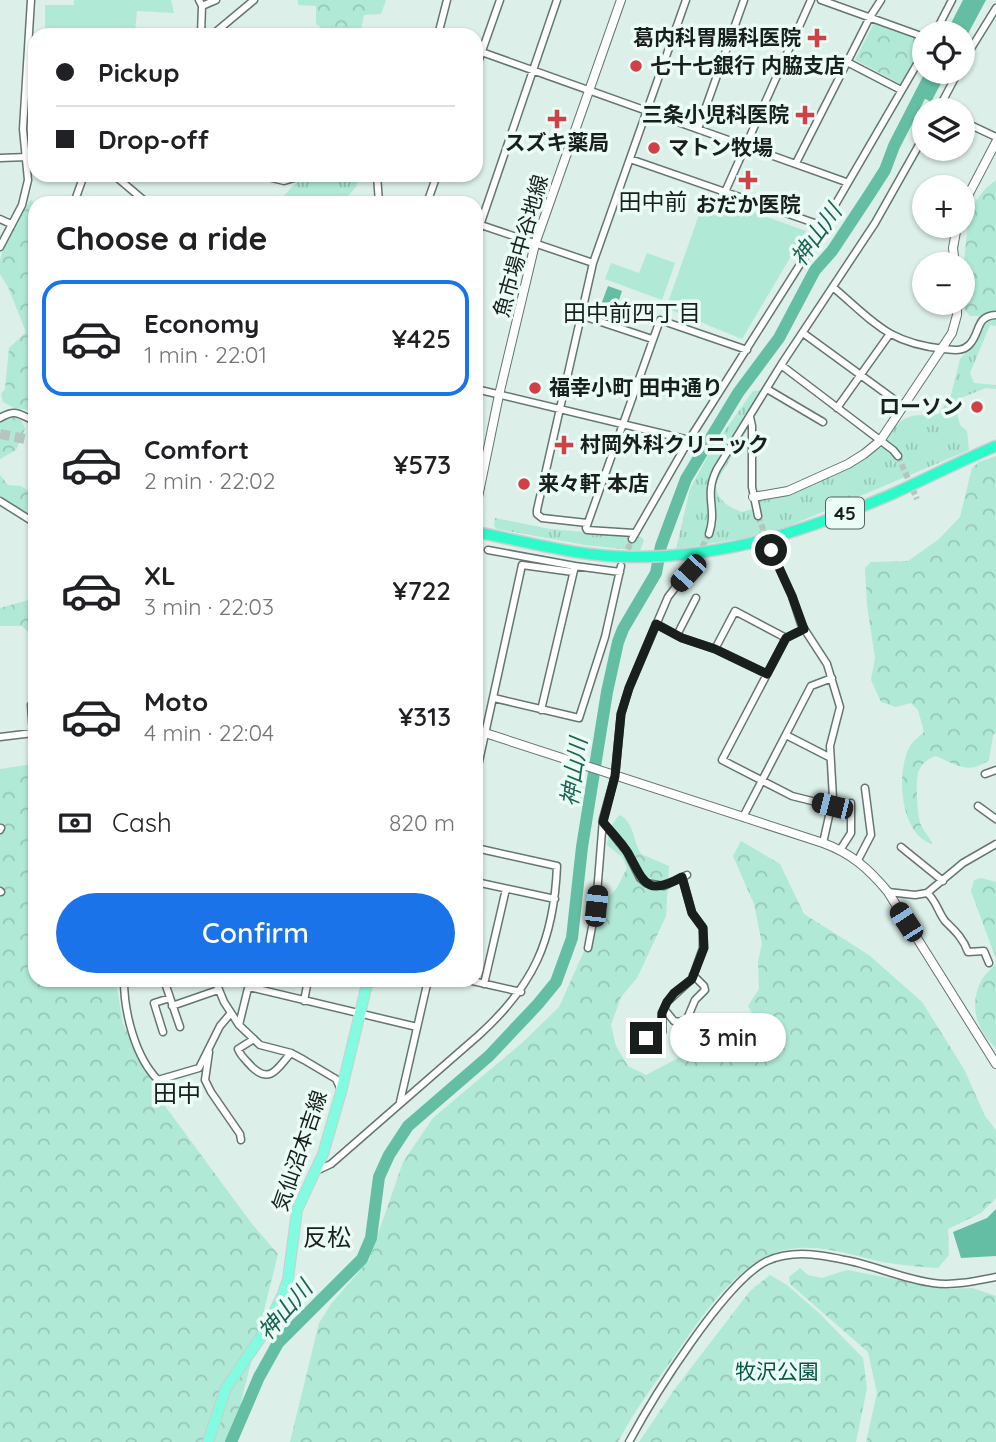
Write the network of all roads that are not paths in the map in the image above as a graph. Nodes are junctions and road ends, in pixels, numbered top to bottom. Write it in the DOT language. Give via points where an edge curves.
graph roads {
  1 [pos="31,0"];
  2 [pos="216,0"];
  3 [pos="254,0"];
  4 [pos="447,0"];
  5 [pos="500,0"];
  6 [pos="557,0"];
  7 [pos="621,0"];
  8 [pos="687,0"];
  9 [pos="744,0"];
  10 [pos="811,0"];
  11 [pos="821,0"];
  12 [pos="881,0"];
  13 [pos="952,0"];
  14 [pos="201,3"];
  15 [pos="996,9"];
  16 [pos="870,16"];
  17 [pos="941,21"];
  18 [pos="29,28"];
  19 [pos="201,28"];
  20 [pos="220,28"];
  21 [pos="440,28"];
  22 [pos="912,32"];
  23 [pos="483,41"];
  24 [pos="975,42"];
  25 [pos="28,48"];
  26 [pos="483,52"];
  27 [pos="847,62"];
  28 [pos="533,71"];
  29 [pos="912,72"];
  30 [pos="901,90"];
  31 [pos="588,91"];
  32 [pos="647,112"];
  33 [pos="975,128"];
  34 [pos="698,129"];
  35 [pos="24,139"];
  36 [pos="28,139"];
  37 [pos="996,140"];
  38 [pos="746,145"];
  39 [pos="27,157"];
  40 [pos="0,158"];
  41 [pos="912,158"];
  42 [pos="630,159"];
  43 [pos="796,163"];
  44 [pos="975,181"];
  45 [pos="122,182"];
  46 [pos="846,182"];
  47 [pos="725,192"];
  48 [pos="139,196"];
  49 [pos="483,210"];
  50 [pos="0,219"];
  51 [pos="11,224"];
  52 [pos="483,226"];
  53 [pos="823,226"];
  54 [pos="535,244"];
  55 [pos="0,247"];
  56 [pos="593,263"];
  57 [pos="834,288"];
  58 [pos="580,315"];
  59 [pos="957,315"];
  60 [pos="996,315"];
  61 [pos="803,333"];
  62 [pos="889,335"];
  63 [pos="652,339"];
  64 [pos="943,349"];
  65 [pos="747,350"];
  66 [pos="781,365"];
  67 [pos="860,375"];
  68 [pos="767,389"];
  69 [pos="483,391"];
  70 [pos="499,395"];
  71 [pos="903,406"];
  72 [pos="836,408"];
  73 [pos="559,409"];
  74 [pos="28,417"];
  75 [pos="750,417"];
  76 [pos="0,418"];
  77 [pos="823,422"];
  78 [pos="623,423"];
  79 [pos="689,440"];
  80 [pos="880,441"];
  81 [pos="996,446"];
  82 [pos="898,456"];
  83 [pos="483,473"];
  84 [pos="753,497"];
  85 [pos="0,501"];
  86 [pos="758,516"];
  87 [pos="28,519"];
  88 [pos="587,523"];
  89 [pos="483,533"];
  90 [pos="709,534"];
  91 [pos="488,550"];
  92 [pos="771,550"];
  93 [pos="694,563"];
  94 [pos="574,569"];
  95 [pos="696,598"];
  96 [pos="656,624"];
  97 [pos="804,629"];
  98 [pos="677,635"];
  99 [pos="786,638"];
  100 [pos="715,649"];
  101 [pos="767,674"];
  102 [pos="832,678"];
  103 [pos="494,698"];
  104 [pos="541,709"];
  105 [pos="28,734"];
  106 [pos="485,734"];
  107 [pos="786,735"];
  108 [pos="0,737"];
  109 [pos="483,743"];
  110 [pos="829,757"];
  111 [pos="996,770"];
  112 [pos="985,774"];
  113 [pos="614,775"];
  114 [pos="762,781"];
  115 [pos="865,788"];
  116 [pos="852,803"];
  117 [pos="832,806"];
  118 [pos="978,806"];
  119 [pos="743,817"];
  120 [pos="996,819"];
  121 [pos="603,822"];
  122 [pos="823,843"];
  123 [pos="996,844"];
  124 [pos="901,846"];
  125 [pos="483,850"];
  126 [pos="840,850"];
  127 [pos="858,860"];
  128 [pos="943,881"];
  129 [pos="483,884"];
  130 [pos="506,889"];
  131 [pos="888,892"];
  132 [pos="927,893"];
  133 [pos="555,899"];
  134 [pos="587,948"];
  135 [pos="989,963"];
  136 [pos="693,975"];
  137 [pos="484,984"];
  138 [pos="125,987"];
  139 [pos="166,987"];
  140 [pos="217,987"];
  141 [pos="248,987"];
  142 [pos="261,987"];
  143 [pos="307,987"];
  144 [pos="366,987"];
  145 [pos="426,987"];
  146 [pos="218,990"];
  147 [pos="521,992"];
  148 [pos="170,998"];
  149 [pos="304,1001"];
  150 [pos="172,1006"];
  151 [pos="664,1009"];
  152 [pos="361,1012"];
  153 [pos="231,1013"];
  154 [pos="239,1025"];
  155 [pos="180,1027"];
  156 [pos="417,1027"];
  157 [pos="163,1031"];
  158 [pos="646,1038"];
  159 [pos="254,1039"];
  160 [pos="209,1050"];
  161 [pos="291,1053"];
  162 [pos="996,1064"];
  163 [pos="341,1092"];
  164 [pos="400,1104"];
  165 [pos="241,1140"];
  166 [pos="315,1171"];
  167 [pos="996,1277"];
  168 [pos="208,1442"];
  169 [pos="629,1442"];
  1 -- 18 [label="street"];
  2 -- 14 [label="street"];
  3 -- 20 [label="street"];
  4 -- 21 [label="street"];
  5 -- 23 [label="street"];
  6 -- 28 [label="street"];
  7 -- 31 [label="street, 魚市場中谷地線"];
  8 -- 32 [label="street"];
  9 -- 34 [label="street"];
  10 -- 38 [label="street"];
  11 -- 16 [label="street"];
  12 -- 16 [label="street"];
  13 -- 17 [label="street"];
  14 -- 19 [label="street"];
  15 -- 24 [label="street"];
  16 -- 22 [label="street"];
  16 -- 27 [label="street"];
  25 -- 35 [label="street"];
  26 -- 28 [label="street"];
  27 -- 30 [label="street"];
  27 -- 43 [label="street"];
  28 -- 31 [label="street"];
  28 -- 49 [label="street"];
  29 -- 30 [label="street"];
  30 -- 46 [label="street"];
  31 -- 32 [label="street"];
  31 -- 54 [label="street, 魚市場中谷地線"];
  32 -- 34 [label="street"];
  32 -- 42 [label="street"];
  33 -- 37 [label="street"];
  34 -- 38 [label="street"];
  35 -- 36 [label="street"];
  35 -- 39 [label="street"];
  37 -- 44 [label="street"];
  38 -- 43 [label="street"];
  38 -- 47 [label="street"];
  39 -- 40 [label="street"];
  39 -- 51 [label="street" via="28,180"];
  41 -- 57 [label="street"];
  42 -- 47 [label="street"];
  42 -- 56 [label="street"];
  43 -- 46 [label="street"];
  45 -- 48 [label="street"];
  46 -- 53 [label="street"];
  47 -- 53 [label="street"];
  50 -- 51 [label="street"];
  51 -- 55 [label="street"];
  52 -- 54 [label="street"];
  53 -- 65 [label="street"];
  54 -- 56 [label="street"];
  54 -- 70 [label="street, 魚市場中谷地線"];
  56 -- 58 [label="street"];
  57 -- 61 [label="street"];
  57 -- 62 [label="street"];
  58 -- 63 [label="street"];
  58 -- 73 [label="street"];
  59 -- 64 [label="street"];
  60 -- 64 [label="street" via="981,321 964,349"];
  61 -- 66 [label="street"];
  61 -- 67 [label="street"];
  62 -- 64 [label="street"];
  62 -- 67 [label="street"];
  63 -- 65 [label="street" via="660,320"];
  63 -- 78 [label="street"];
  64 -- 71 [label="street"];
  65 -- 79 [label="street"];
  66 -- 68 [label="street"];
  66 -- 72 [label="street"];
  67 -- 71 [label="street"];
  67 -- 72 [label="street"];
  68 -- 75 [label="street"];
  68 -- 77 [label="street"];
  69 -- 70 [label="street"];
  70 -- 73 [label="street"];
  70 -- 83 [label="street, 魚市場中谷地線"];
  71 -- 80 [label="street"];
  72 -- 80 [label="street"];
  73 -- 78 [label="street"];
  73 -- 88 [label="street" via="537,514 542,519"];
  74 -- 76 [label="street" via="9,413"];
  75 -- 84 [label="street"];
  75 -- 90 [label="street" via="710,485 713,519"];
  78 -- 79 [label="street"];
  78 -- 88 [label="street"];
  79 -- 88 [label="street" via="633,536 587,530"];
  80 -- 82 [label="street"];
  80 -- 84 [label="street" via="848,464 788,491"];
  81 -- 89 [label="highway, 45" via="891,495 790,534 719,551 633,557"];
  84 -- 86 [label="street"];
  85 -- 87 [label="street"];
  91 -- 94 [label="street"];
  92 -- 97 [label="street"];
  93 -- 96 [label="street" via="668,597"];
  94 -- 103 [label="street" via="522,565"];
  94 -- 104 [label="street"];
  94 -- 104 [label="street" via="621,569 579,718"];
  95 -- 98 [label="street"];
  96 -- 98 [label="street"];
  96 -- 113 [label="street" via="621,714"];
  97 -- 99 [label="street"];
  97 -- 102 [label="street"];
  98 -- 100 [label="street"];
  99 -- 100 [label="street" via="735,611"];
  99 -- 101 [label="street"];
  100 -- 101 [label="street"];
  101 -- 114 [label="street" via="722,760"];
  102 -- 107 [label="street" via="811,686"];
  102 -- 110 [label="street" via="840,707"];
  103 -- 104 [label="street"];
  103 -- 106 [label="street"];
  105 -- 108 [label="street"];
  106 -- 109 [label="street"];
  106 -- 113 [label="street"];
  107 -- 110 [label="street"];
  107 -- 114 [label="street"];
  110 -- 117 [label="street"];
  111 -- 112 [label="street"];
  113 -- 119 [label="street"];
  113 -- 121 [label="street"];
  114 -- 117 [label="street" via="792,796"];
  114 -- 119 [label="street"];
  115 -- 127 [label="street" via="871,835"];
  116 -- 126 [label="street" via="851,833"];
  117 -- 122 [label="street"];
  118 -- 120 [label="street"];
  119 -- 122 [label="street"];
  121 -- 134 [label="street" via="596,906"];
  121 -- 136 [label="street" via="646,883 664,886 685,876 692,913 705,938"];
  122 -- 126 [label="street"];
  123 -- 128 [label="street"];
  124 -- 128 [label="street"];
  125 -- 133 [label="street" via="557,866"];
  126 -- 127 [label="street"];
  127 -- 131 [label="street"];
  128 -- 132 [label="street"];
  129 -- 130 [label="street"];
  130 -- 133 [label="street"];
  130 -- 137 [label="street"];
  131 -- 132 [label="street"];
  131 -- 162 [label="street"];
  132 -- 135 [label="street" via="968,952 984,951"];
  133 -- 147 [label="street" via="532,975"];
  136 -- 151 [label="street"];
  136 -- 151 [label="street" via="705,990 687,1018 674,1021"];
  137 -- 147 [label="street"];
  138 -- 160 [label="street" via="139,1049 158,1080 199,1069"];
  139 -- 148 [label="street"];
  140 -- 146 [label="street"];
  141 -- 154 [label="street"];
  142 -- 149 [label="street"];
  143 -- 149 [label="street"];
  144 -- 152 [label="main road, 気仙沼本吉線"];
  145 -- 156 [label="street"];
  146 -- 150 [label="street"];
  146 -- 153 [label="street"];
  147 -- 164 [label="street" via="495,1021"];
  148 -- 150 [label="street"];
  148 -- 157 [label="street" via="154,1003"];
  149 -- 152 [label="street"];
  150 -- 155 [label="street"];
  151 -- 158 [label="street" via="662,1032"];
  152 -- 156 [label="street"];
  152 -- 163 [label="main road, 気仙沼本吉線"];
  153 -- 154 [label="street"];
  153 -- 160 [label="street"];
  154 -- 159 [label="street"];
  156 -- 164 [label="street"];
  159 -- 161 [label="street"];
  159 -- 161 [label="street" via="238,1049 258,1073 272,1074"];
  160 -- 165 [label="street" via="205,1080"];
  161 -- 163 [label="street" via="337,1079"];
  163 -- 166 [label="main road, 気仙沼本吉線"];
  164 -- 166 [label="street" via="331,1164"];
  166 -- 168 [label="main road, 気仙沼本吉線" via="297,1210 283,1294 265,1331 226,1388"];
  167 -- 169 [label="street" via="934,1283 809,1253 766,1262 721,1303"];
}
